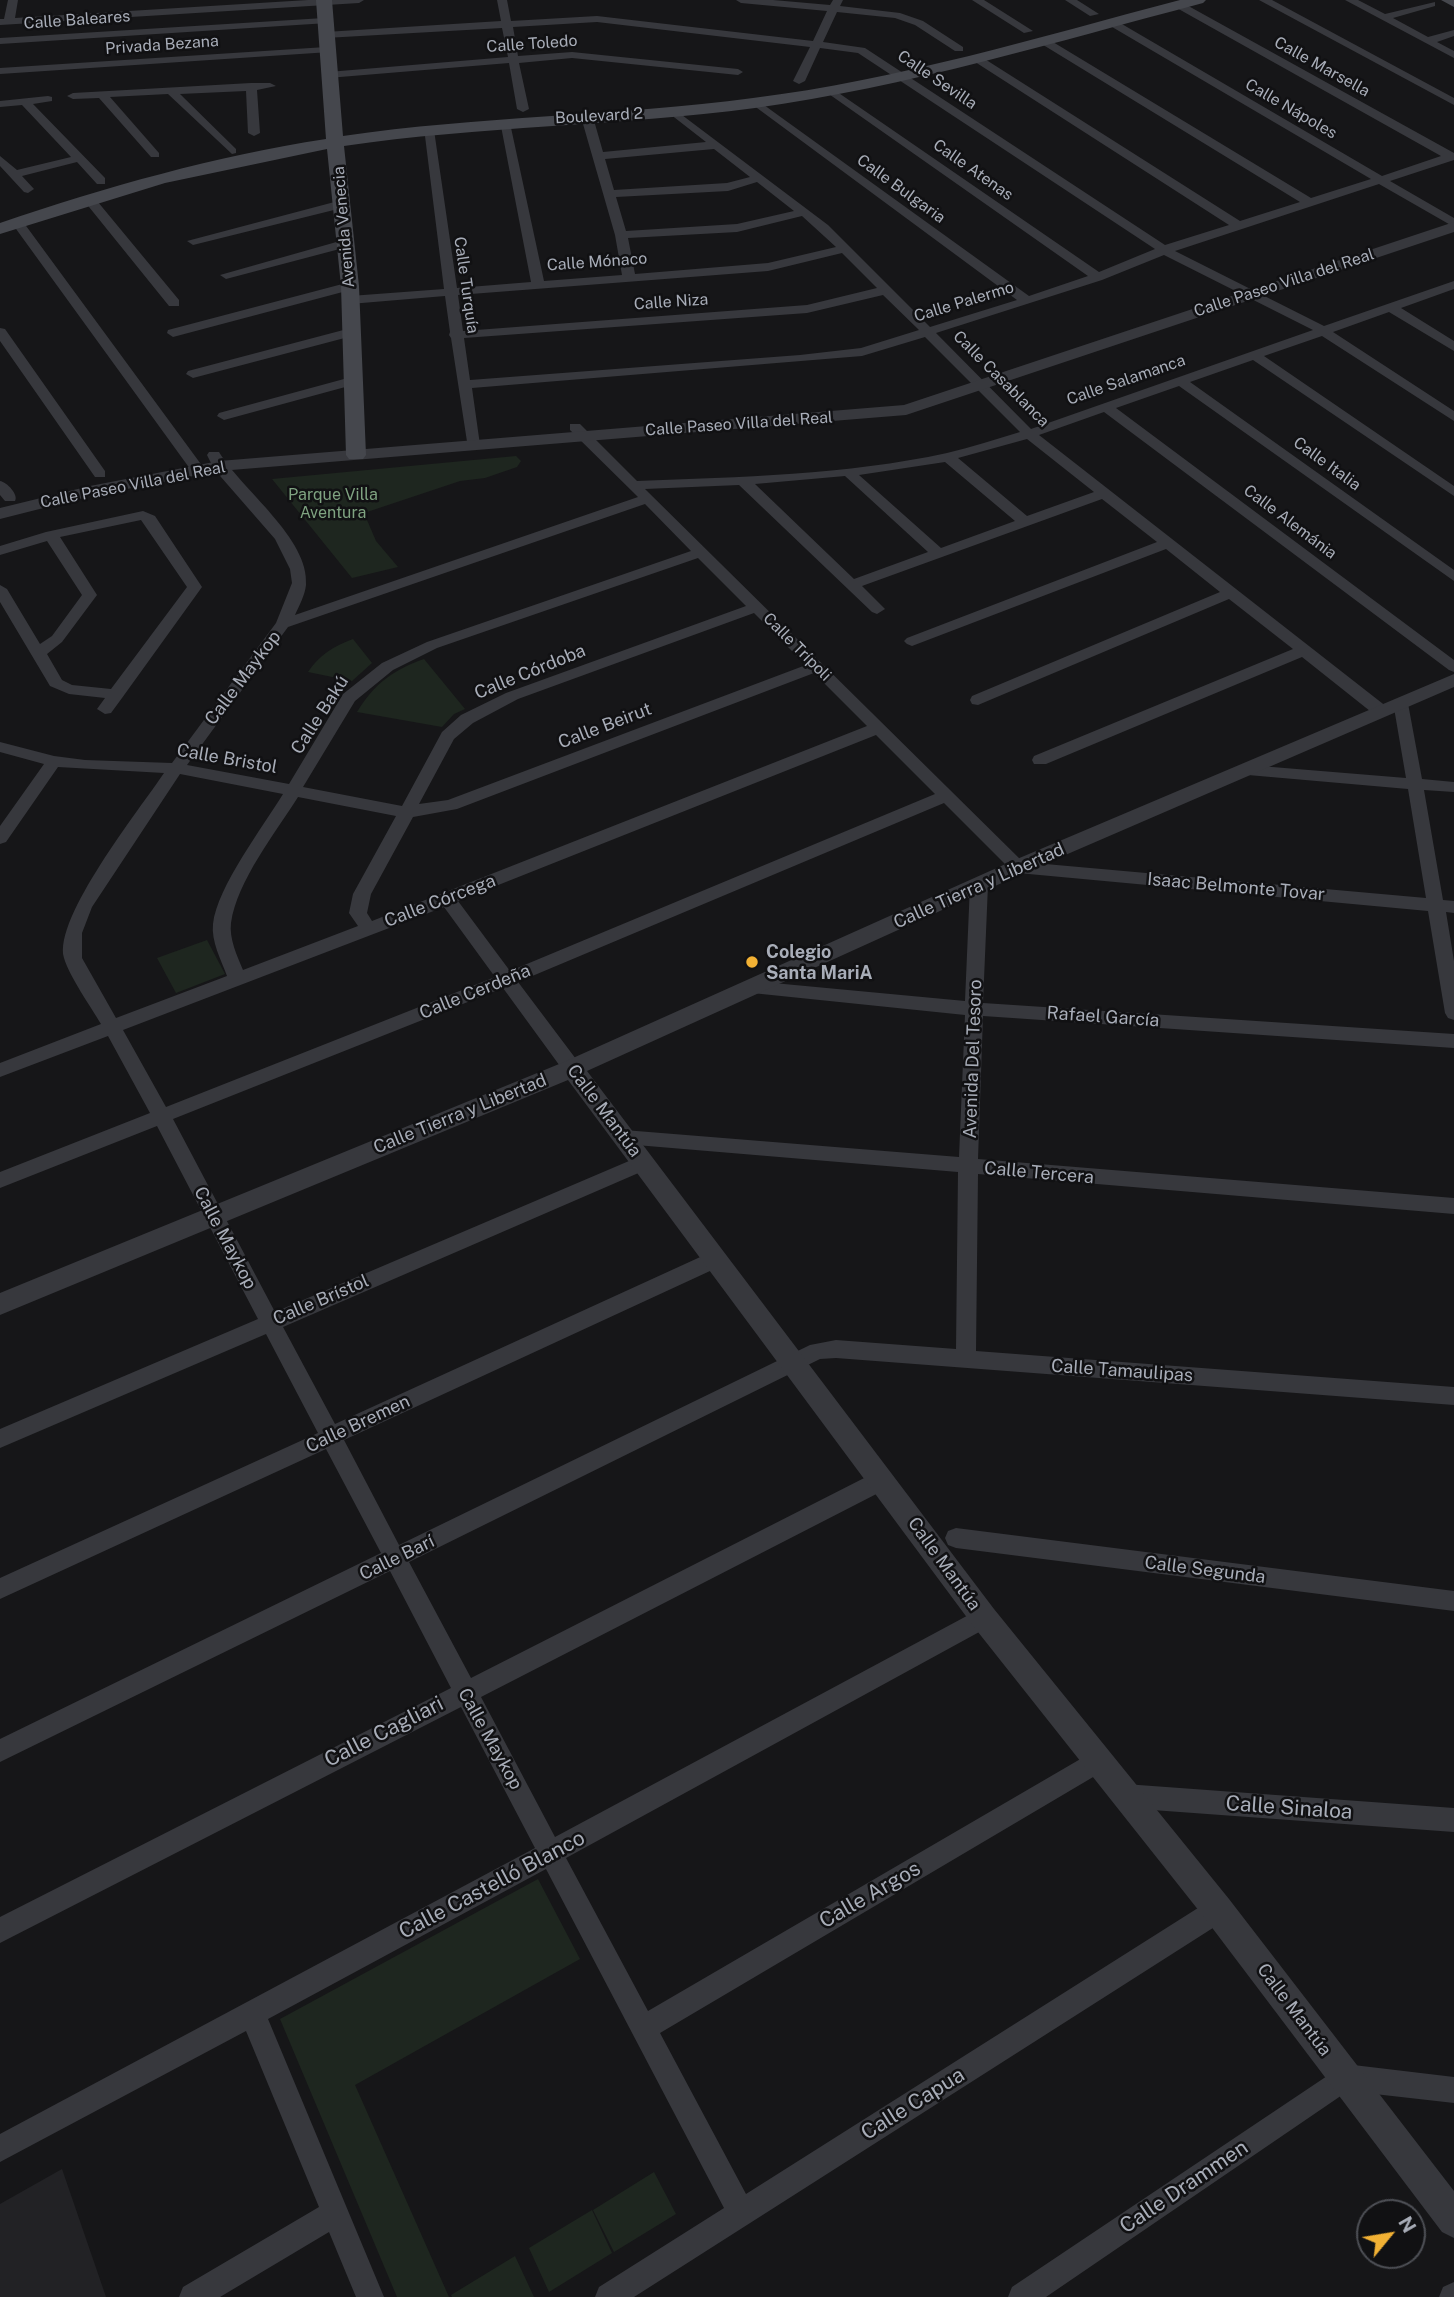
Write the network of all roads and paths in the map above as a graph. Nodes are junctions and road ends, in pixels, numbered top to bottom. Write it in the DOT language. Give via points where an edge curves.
graph roads {
  1 [pos="13,0"];
  2 [pos="165,0"];
  3 [pos="359,0"];
  4 [pos="502,0"];
  5 [pos="741,0"];
  6 [pos="977,0"];
  7 [pos="1070,0"];
  8 [pos="1149,0"];
  9 [pos="1198,0"];
  10 [pos="1264,0"];
  11 [pos="1350,0"];
  12 [pos="1449,0"];
  13 [pos="324,1"];
  14 [pos="1454,2"];
  15 [pos="238,4"];
  16 [pos="836,4"];
  17 [pos="1431,4"];
  18 [pos="1179,5"];
  19 [pos="164,12"];
  20 [pos="1094,14"];
  21 [pos="1383,18"];
  22 [pos="5,22"];
  23 [pos="1111,22"];
  24 [pos="508,24"];
  25 [pos="1028,31"];
  26 [pos="1454,33"];
  27 [pos="325,35"];
  28 [pos="0,41"];
  29 [pos="1044,41"];
  30 [pos="1427,41"];
  31 [pos="817,43"];
  32 [pos="959,49"];
  33 [pos="1454,55"];
  34 [pos="976,58"];
  35 [pos="515,60"];
  36 [pos="888,66"];
  37 [pos="0,71"];
  38 [pos="738,72"];
  39 [pos="328,75"];
  40 [pos="903,77"];
  41 [pos="799,81"];
  42 [pos="251,86"];
  43 [pos="270,86"];
  44 [pos="830,90"];
  45 [pos="171,91"];
  46 [pos="73,96"];
  47 [pos="103,96"];
  48 [pos="48,99"];
  49 [pos="24,101"];
  50 [pos="1454,102"];
  51 [pos="757,103"];
  52 [pos="0,104"];
  53 [pos="523,109"];
  54 [pos="674,112"];
  55 [pos="587,117"];
  56 [pos="504,123"];
  57 [pos="428,130"];
  58 [pos="254,132"];
  59 [pos="335,137"];
  60 [pos="715,145"];
  61 [pos="232,151"];
  62 [pos="155,155"];
  63 [pos="600,156"];
  64 [pos="1452,156"];
  65 [pos="80,158"];
  66 [pos="0,159"];
  67 [pos="14,174"];
  68 [pos="759,178"];
  69 [pos="1381,180"];
  70 [pos="101,181"];
  71 [pos="28,190"];
  72 [pos="610,194"];
  73 [pos="89,199"];
  74 [pos="1309,202"];
  75 [pos="342,204"];
  76 [pos="0,211"];
  77 [pos="803,212"];
  78 [pos="1452,221"];
  79 [pos="8,225"];
  80 [pos="1239,226"];
  81 [pos="621,235"];
  82 [pos="193,241"];
  83 [pos="346,243"];
  84 [pos="845,249"];
  85 [pos="1164,250"];
  86 [pos="226,275"];
  87 [pos="629,277"];
  88 [pos="1098,277"];
  89 [pos="538,284"];
  90 [pos="1454,285"];
  91 [pos="886,290"];
  92 [pos="1242,290"];
  93 [pos="449,291"];
  94 [pos="350,293"];
  95 [pos="1027,301"];
  96 [pos="174,303"];
  97 [pos="1390,307"];
  98 [pos="1322,330"];
  99 [pos="0,332"];
  100 [pos="351,332"];
  101 [pos="930,332"];
  102 [pos="173,333"];
  103 [pos="456,335"];
  104 [pos="1454,347"];
  105 [pos="1254,355"];
  106 [pos="193,374"];
  107 [pos="355,380"];
  108 [pos="1179,380"];
  109 [pos="978,381"];
  110 [pos="463,385"];
  111 [pos="1104,406"];
  112 [pos="224,416"];
  113 [pos="1454,416"];
  114 [pos="579,431"];
  115 [pos="1028,434"];
  116 [pos="472,440"];
  117 [pos="355,450"];
  118 [pos="948,457"];
  119 [pos="217,461"];
  120 [pos="195,465"];
  121 [pos="848,472"];
  122 [pos="100,474"];
  123 [pos="743,481"];
  124 [pos="634,485"];
  125 [pos="1105,492"];
  126 [pos="1454,492"];
  127 [pos="3,495"];
  128 [pos="647,499"];
  129 [pos="0,514"];
  130 [pos="1024,522"];
  131 [pos="51,535"];
  132 [pos="1168,543"];
  133 [pos="0,551"];
  134 [pos="701,552"];
  135 [pos="939,554"];
  136 [pos="1454,577"];
  137 [pos="852,586"];
  138 [pos="0,589"];
  139 [pos="1231,593"];
  140 [pos="757,607"];
  141 [pos="877,610"];
  142 [pos="283,624"];
  143 [pos="912,641"];
  144 [pos="1305,650"];
  145 [pos="38,653"];
  146 [pos="816,667"];
  147 [pos="1454,667"];
  148 [pos="1454,680"];
  149 [pos="116,695"];
  150 [pos="978,700"];
  151 [pos="1401,702"];
  152 [pos="105,709"];
  153 [pos="1381,711"];
  154 [pos="878,728"];
  155 [pos="0,747"];
  156 [pos="1041,760"];
  157 [pos="54,761"];
  158 [pos="176,768"];
  159 [pos="1248,770"];
  160 [pos="1415,784"];
  161 [pos="1454,787"];
  162 [pos="294,791"];
  163 [pos="946,796"];
  164 [pos="406,812"];
  165 [pos="0,838"];
  166 [pos="1018,867"];
  167 [pos="979,885"];
  168 [pos="447,899"];
  169 [pos="1435,905"];
  170 [pos="1454,906"];
  171 [pos="368,928"];
  172 [pos="505,979"];
  173 [pos="238,980"];
  174 [pos="752,987"];
  175 [pos="975,1009"];
  176 [pos="1454,1013"];
  177 [pos="113,1028"];
  178 [pos="1454,1041"];
  179 [pos="572,1068"];
  180 [pos="0,1070"];
  181 [pos="162,1117"];
  182 [pos="624,1137"];
  183 [pos="643,1163"];
  184 [pos="968,1167"];
  185 [pos="0,1180"];
  186 [pos="1454,1206"];
  187 [pos="212,1215"];
  188 [pos="716,1259"];
  189 [pos="0,1304"];
  190 [pos="269,1321"];
  191 [pos="966,1358"];
  192 [pos="793,1363"];
  193 [pos="1454,1396"];
  194 [pos="330,1436"];
  195 [pos="0,1439"];
  196 [pos="883,1480"];
  197 [pos="956,1538"];
  198 [pos="394,1560"];
  199 [pos="0,1588"];
  200 [pos="1454,1601"];
  201 [pos="984,1618"];
  202 [pos="464,1692"];
  203 [pos="0,1751"];
  204 [pos="1097,1762"];
  205 [pos="1125,1796"];
  206 [pos="1454,1820"];
  207 [pos="553,1854"];
  208 [pos="1218,1910"];
  209 [pos="0,1930"];
  210 [pos="252,2013"];
  211 [pos="643,2028"];
  212 [pos="1345,2077"];
  213 [pos="1454,2090"];
  214 [pos="0,2149"];
  215 [pos="335,2213"];
  216 [pos="741,2213"];
  217 [pos="1454,2220"];
  218 [pos="193,2297"];
  219 [pos="370,2297"];
  220 [pos="609,2297"];
  221 [pos="1022,2297"];
  1 -- 22 [label="street"];
  2 -- 19 [label="street"];
  3 -- 13 [label="street"];
  4 -- 24 [label="street"];
  5 -- 16 [label="street"];
  6 -- 25 [label="street"];
  7 -- 20 [label="street"];
  8 -- 20 [label="main road, Boulevard 2"];
  9 -- 18 [label="main road, Boulevard 2"];
  10 -- 50 [label="street"];
  11 -- 21 [label="street"];
  12 -- 14 [label="main road"];
  13 -- 15 [label="street"];
  13 -- 27 [label="main road, Avenida Venecia"];
  15 -- 19 [label="street"];
  16 -- 31 [label="street"];
  16 -- 32 [label="street" via="907,18"];
  17 -- 21 [label="street"];
  18 -- 23 [label="main road, Boulevard 2"];
  18 -- 64 [label="street, Calle Marsella"];
  19 -- 22 [label="street" via="89,13"];
  20 -- 25 [label="main road, Boulevard 2"];
  21 -- 30 [label="street"];
  23 -- 29 [label="main road, Boulevard 2"];
  23 -- 69 [label="street, Calle Nápoles"];
  24 -- 27 [label="street, Calle Sevilla"];
  24 -- 31 [label="street, Calle Sevilla" via="597,19"];
  24 -- 35 [label="street"];
  25 -- 32 [label="main road, Boulevard 2"];
  26 -- 30 [label="street"];
  27 -- 28 [label="street, Calle Baleares"];
  27 -- 37 [label="street, Privada Bezana"];
  27 -- 39 [label="main road, Avenida Venecia"];
  29 -- 34 [label="main road, Boulevard 2"];
  29 -- 74 [label="street"];
  30 -- 33 [label="street"];
  31 -- 36 [label="street, Calle Sevilla" via="861,50"];
  31 -- 41 [label="street"];
  32 -- 36 [label="main road, Boulevard 2"];
  34 -- 40 [label="main road, Boulevard 2"];
  34 -- 80 [label="street"];
  35 -- 38 [label="street, Calle Toledo" via="572,55"];
  35 -- 39 [label="street, Calle Toledo"];
  35 -- 53 [label="street"];
  36 -- 40 [label="street, Calle Sevilla"];
  36 -- 41 [label="main road, Boulevard 2"];
  39 -- 59 [label="main road, Avenida Venecia"];
  40 -- 44 [label="main road, Boulevard 2"];
  40 -- 85 [label="street, Calle Sevilla"];
  41 -- 53 [label="main road, Boulevard 2" via="661,99"];
  42 -- 43 [label="street"];
  42 -- 45 [label="street"];
  42 -- 58 [label="street"];
  44 -- 51 [label="main road, Boulevard 2"];
  44 -- 88 [label="street, Calle Atenas"];
  45 -- 47 [label="street"];
  45 -- 61 [label="street"];
  46 -- 47 [label="street"];
  47 -- 62 [label="street"];
  48 -- 49 [label="street"];
  49 -- 52 [label="street"];
  49 -- 65 [label="street"];
  51 -- 54 [label="main road, Boulevard 2"];
  51 -- 95 [label="street, Calle Bulgaria"];
  53 -- 59 [label="main road, Boulevard 2"];
  54 -- 55 [label="main road, Boulevard 2"];
  54 -- 60 [label="street, Calle Casablanca"];
  55 -- 56 [label="main road, Boulevard 2"];
  55 -- 63 [label="street"];
  56 -- 57 [label="main road, Boulevard 2"];
  56 -- 89 [label="street"];
  57 -- 59 [label="main road, Boulevard 2"];
  57 -- 93 [label="street, Calle Turquía"];
  59 -- 61 [label="main road, Boulevard 2"];
  59 -- 73 [label="main road, Boulevard 2"];
  59 -- 75 [label="main road, Avenida Venecia"];
  60 -- 63 [label="street"];
  60 -- 68 [label="street, Calle Casablanca"];
  61 -- 70 [label="main road, Boulevard 2"];
  63 -- 72 [label="street"];
  64 -- 69 [label="street, Calle Palermo"];
  65 -- 67 [label="street"];
  65 -- 70 [label="street"];
  66 -- 67 [label="street"];
  67 -- 71 [label="street"];
  68 -- 72 [label="street" via="728,187"];
  68 -- 77 [label="street, Calle Casablanca"];
  69 -- 74 [label="street, Calle Palermo"];
  69 -- 78 [label="street, Calle Nápoles"];
  70 -- 76 [label="main road, Boulevard 2"];
  72 -- 81 [label="street"];
  73 -- 79 [label="main road, Boulevard 2"];
  73 -- 96 [label="street"];
  74 -- 80 [label="street, Calle Palermo"];
  75 -- 82 [label="street"];
  75 -- 83 [label="main road, Avenida Venecia"];
  77 -- 81 [label="street" via="740,226"];
  77 -- 84 [label="street, Calle Casablanca"];
  78 -- 92 [label="street, Calle Paseo Villa del Real"];
  79 -- 120 [label="street"];
  80 -- 85 [label="street, Calle Palermo"];
  81 -- 87 [label="street"];
  83 -- 86 [label="street"];
  83 -- 94 [label="main road, Avenida Venecia"];
  84 -- 87 [label="street, Calle Mónaco" via="768,267"];
  84 -- 91 [label="street, Calle Casablanca"];
  85 -- 88 [label="street, Calle Palermo"];
  85 -- 92 [label="street, Calle Sevilla"];
  87 -- 89 [label="street, Calle Mónaco"];
  88 -- 95 [label="street, Calle Palermo"];
  89 -- 93 [label="street, Calle Mónaco"];
  90 -- 97 [label="street, Calle Salamanca"];
  91 -- 101 [label="street, Calle Casablanca"];
  91 -- 103 [label="street, Calle Niza" via="807,309"];
  92 -- 98 [label="street, Calle Sevilla"];
  92 -- 109 [label="street, Calle Paseo Villa del Real"];
  93 -- 94 [label="street, Calle Mónaco"];
  93 -- 103 [label="street, Calle Turquía"];
  94 -- 100 [label="main road, Avenida Venecia"];
  94 -- 102 [label="street, Calle Mónaco"];
  95 -- 101 [label="street, Calle Palermo"];
  97 -- 98 [label="street, Calle Salamanca"];
  97 -- 104 [label="street"];
  98 -- 105 [label="street, Calle Salamanca"];
  98 -- 113 [label="street, Calle Sevilla"];
  99 -- 122 [label="street"];
  100 -- 106 [label="street"];
  100 -- 107 [label="main road, Avenida Venecia"];
  101 -- 109 [label="street, Calle Casablanca"];
  101 -- 110 [label="street, Calle Palermo" via="862,352"];
  103 -- 110 [label="street, Calle Turquía"];
  105 -- 108 [label="street, Calle Salamanca"];
  105 -- 126 [label="street"];
  107 -- 112 [label="street"];
  107 -- 117 [label="main road, Avenida Venecia"];
  108 -- 111 [label="street, Calle Salamanca"];
  108 -- 136 [label="street, Calle Italia"];
  109 -- 114 [label="street, Calle Paseo Villa del Real" via="895,411"];
  109 -- 115 [label="street, Calle Casablanca"];
  110 -- 116 [label="street, Calle Turquía"];
  111 -- 115 [label="street, Calle Salamanca"];
  111 -- 147 [label="street, Calle Alemánia"];
  114 -- 116 [label="street, Calle Paseo Villa del Real"];
  114 -- 124 [label="street, Calle Trípoli"];
  115 -- 118 [label="street, Calle Salamanca"];
  115 -- 125 [label="street, Calle Casablanca"];
  116 -- 117 [label="street, Calle Paseo Villa del Real"];
  117 -- 119 [label="street, Calle Paseo Villa del Real"];
  118 -- 121 [label="street, Calle Salamanca"];
  118 -- 130 [label="street"];
  119 -- 120 [label="street, Calle Paseo Villa del Real"];
  119 -- 142 [label="street" via="297,566 299,584"];
  120 -- 122 [label="street, Calle Paseo Villa del Real"];
  120 -- 129 [label="street, Calle Paseo Villa del Real"];
  121 -- 123 [label="street, Calle Salamanca"];
  121 -- 135 [label="street"];
  122 -- 127 [label="street, Calle Paseo Villa del Real"];
  123 -- 124 [label="street, Calle Salamanca"];
  123 -- 137 [label="street"];
  124 -- 128 [label="street, Calle Trípoli"];
  125 -- 130 [label="street"];
  125 -- 132 [label="street, Calle Casablanca"];
  128 -- 134 [label="street, Calle Trípoli"];
  128 -- 142 [label="street, Calle Maykop"];
  130 -- 135 [label="street"];
  131 -- 133 [label="street"];
  131 -- 145 [label="street" via="90,595 57,639"];
  131 -- 149 [label="street" via="143,515 195,587"];
  132 -- 139 [label="street, Calle Casablanca"];
  132 -- 143 [label="street"];
  134 -- 140 [label="street, Calle Trípoli"];
  134 -- 162 [label="street, Calle Bakú" via="392,661 349,698"];
  135 -- 137 [label="street"];
  137 -- 141 [label="street"];
  138 -- 145 [label="street"];
  139 -- 144 [label="street, Calle Casablanca"];
  139 -- 150 [label="street"];
  140 -- 146 [label="street, Calle Trípoli"];
  140 -- 164 [label="street, Calle Córdoba" via="512,696 467,719 448,736"];
  142 -- 158 [label="street, Calle Maykop"];
  144 -- 153 [label="street, Calle Casablanca"];
  144 -- 156 [label="street"];
  145 -- 149 [label="street" via="56,683 69,690"];
  146 -- 154 [label="street, Calle Trípoli"];
  146 -- 164 [label="street, Calle Beirut" via="451,805"];
  148 -- 151 [label="street, Calle Tierra y Libertad"];
  149 -- 152 [label="street"];
  151 -- 153 [label="street, Calle Tierra y Libertad"];
  151 -- 160 [label="street"];
  153 -- 159 [label="street, Calle Tierra y Libertad"];
  154 -- 163 [label="street, Calle Trípoli"];
  154 -- 168 [label="street, Calle Córcega"];
  155 -- 157 [label="street, Calle Bristol"];
  157 -- 158 [label="street, Calle Bristol"];
  157 -- 165 [label="street"];
  158 -- 162 [label="street, Calle Bristol"];
  158 -- 177 [label="street, Calle Maykop" via="85,906 73,933 73,957"];
  159 -- 160 [label="street"];
  159 -- 166 [label="street, Calle Tierra y Libertad"];
  160 -- 161 [label="street"];
  160 -- 169 [label="street"];
  162 -- 164 [label="street, Calle Bristol"];
  162 -- 173 [label="street, Calle Bakú" via="234,888 222,924 226,952"];
  163 -- 166 [label="street, Calle Trípoli"];
  163 -- 172 [label="street, Calle Cerdeña"];
  164 -- 171 [label="street, Calle Córdoba" via="362,894 358,913"];
  166 -- 167 [label="street, Calle Tierra y Libertad"];
  166 -- 169 [label="street, Isaac Belmonte Tovar"];
  167 -- 174 [label="street, Calle Tierra y Libertad"];
  167 -- 175 [label="street, Avenida Del Tesoro"];
  168 -- 171 [label="street, Calle Córcega"];
  168 -- 172 [label="street, Calle Mantúa"];
  169 -- 170 [label="street, Isaac Belmonte Tovar"];
  169 -- 176 [label="street"];
  171 -- 173 [label="street, Calle Córcega"];
  172 -- 179 [label="street, Calle Mantúa"];
  172 -- 181 [label="street, Calle Cerdeña"];
  173 -- 177 [label="street, Calle Córcega"];
  174 -- 175 [label="street, Rafael García"];
  174 -- 179 [label="street, Calle Tierra y Libertad"];
  175 -- 178 [label="street, Rafael García"];
  175 -- 184 [label="street, Avenida Del Tesoro"];
  177 -- 180 [label="street, Calle Córcega"];
  177 -- 181 [label="street, Calle Maykop"];
  179 -- 182 [label="street, Calle Mantúa"];
  179 -- 187 [label="street, Calle Tierra y Libertad"];
  181 -- 185 [label="street, Calle Cerdeña"];
  181 -- 187 [label="street, Calle Maykop"];
  182 -- 183 [label="street, Calle Mantúa"];
  182 -- 184 [label="street, Calle Tercera"];
  183 -- 188 [label="street, Calle Mantúa"];
  183 -- 190 [label="street, Calle Brístol"];
  184 -- 186 [label="street, Calle Tercera"];
  184 -- 191 [label="street, Avenida Del Tesoro"];
  187 -- 189 [label="street, Calle Tierra y Libertad"];
  187 -- 190 [label="street, Calle Maykop"];
  188 -- 192 [label="street, Calle Mantúa"];
  188 -- 194 [label="street, Calle Bremen"];
  190 -- 194 [label="street, Calle Maykop"];
  190 -- 195 [label="street, Calle Brístol"];
  191 -- 192 [label="street, Calle Tamaulipas" via="836,1349 817,1351"];
  191 -- 193 [label="street, Calle Tamaulipas"];
  192 -- 196 [label="street, Calle Mantúa"];
  192 -- 198 [label="street, Calle Barí"];
  194 -- 198 [label="street, Calle Maykop"];
  194 -- 199 [label="street, Calle Bremen"];
  196 -- 201 [label="street, Calle Mantúa"];
  196 -- 202 [label="street, Calle Cagliari"];
  197 -- 200 [label="street, Calle Segunda"];
  198 -- 202 [label="street, Calle Maykop"];
  198 -- 203 [label="street, Calle Barí"];
  201 -- 204 [label="street, Calle Mantúa"];
  201 -- 207 [label="street, Calle Castelló Blanco"];
  202 -- 207 [label="street, Calle Maykop"];
  202 -- 209 [label="street, Calle Cagliari"];
  204 -- 205 [label="street, Calle Mantúa"];
  204 -- 211 [label="street, Calle Argos"];
  205 -- 206 [label="street, Calle Sinaloa"];
  205 -- 208 [label="street, Calle Mantúa"];
  207 -- 210 [label="street, Calle Castelló Blanco"];
  207 -- 211 [label="street, Calle Maykop"];
  208 -- 212 [label="street, Calle Mantúa"];
  208 -- 216 [label="street, Calle Capua"];
  210 -- 214 [label="street, Calle Castelló Blanco"];
  210 -- 215 [label="street"];
  211 -- 216 [label="street, Calle Maykop"];
  212 -- 213 [label="street"];
  212 -- 217 [label="street, Calle Mantúa"];
  212 -- 221 [label="street, Calle Drammen"];
  215 -- 218 [label="street"];
  215 -- 219 [label="street"];
  216 -- 220 [label="street, Calle Capua"];
}
